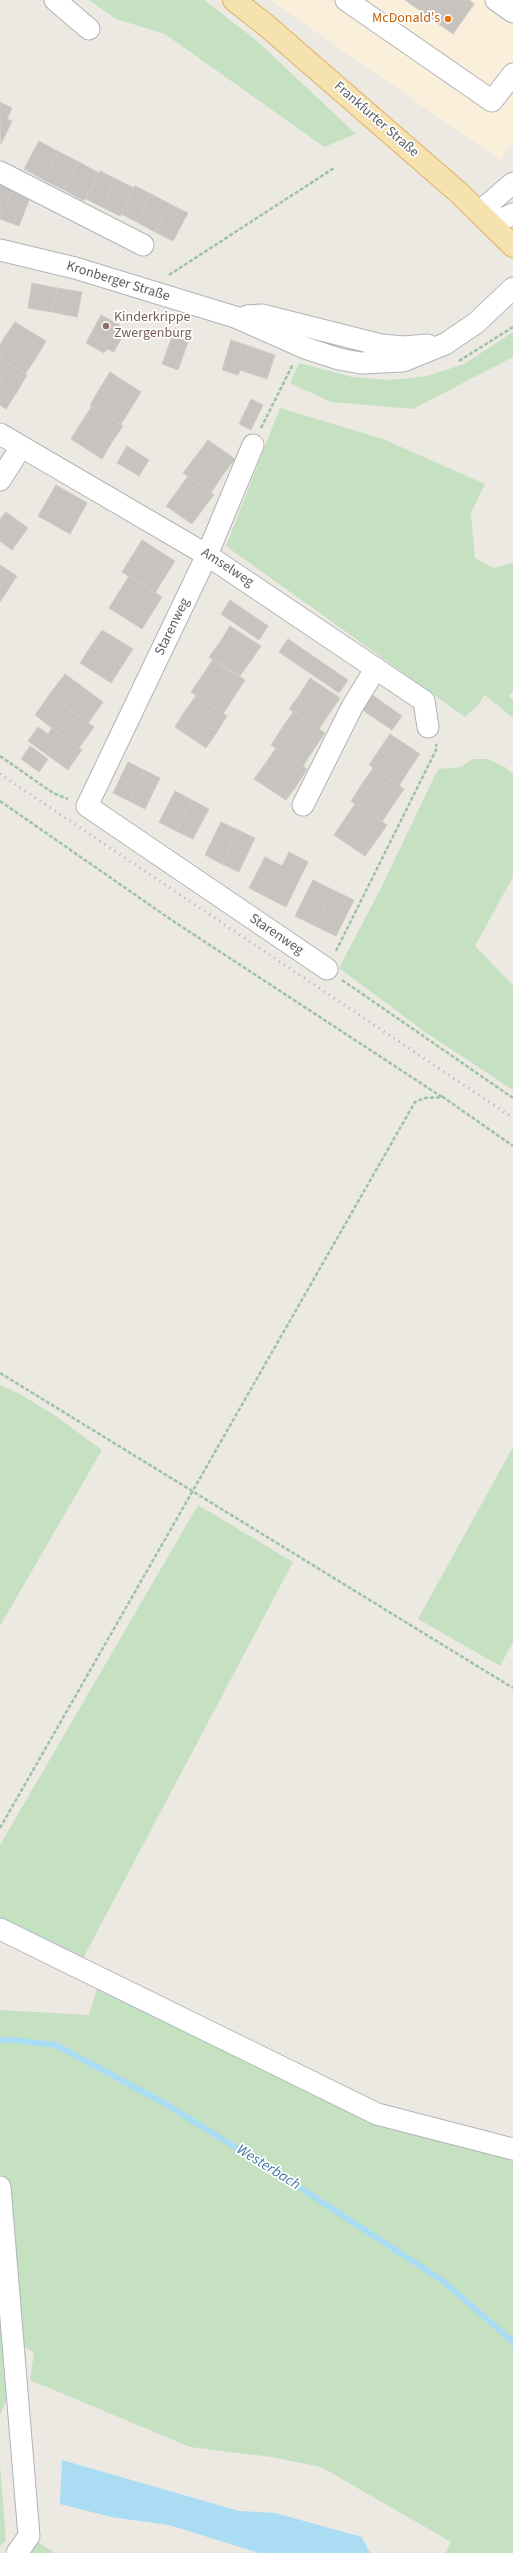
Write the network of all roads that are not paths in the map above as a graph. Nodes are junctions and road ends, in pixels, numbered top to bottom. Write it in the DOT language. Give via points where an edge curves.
graph roads {
  1 [pos="55,0"];
  2 [pos="234,0"];
  3 [pos="346,0"];
  4 [pos="496,0"];
  5 [pos="513,12"];
  6 [pos="89,29"];
  7 [pos="513,74"];
  8 [pos="0,172"];
  9 [pos="513,183"];
  10 [pos="479,212"];
  11 [pos="513,214"];
  12 [pos="143,245"];
  13 [pos="513,246"];
  14 [pos="0,250"];
  15 [pos="513,288"];
  16 [pos="0,434"];
  17 [pos="253,444"];
  18 [pos="21,447"];
  19 [pos="0,480"];
  20 [pos="207,555"];
  21 [pos="376,668"];
  22 [pos="428,727"];
  23 [pos="303,805"];
  24 [pos="327,969"];
  25 [pos="0,1929"];
  26 [pos="513,2149"];
  27 [pos="0,2187"];
  28 [pos="17,2553"];
  1 -- 6 [label="street"];
  2 -- 10 [label="main road, Frankfurter Straße"];
  3 -- 7 [label="street" via="492,101"];
  4 -- 5 [label="street"];
  8 -- 12 [label="street"];
  9 -- 10 [label="street"];
  10 -- 11 [label="street" via="503,219"];
  10 -- 13 [label="main road, Frankfurter Straße"];
  14 -- 15 [label="street, Kronberger Straße" via="76,268 234,317 305,348 361,363 403,361 445,344 476,323"];
  16 -- 18 [label="street, Amselweg"];
  17 -- 20 [label="street, Starenweg"];
  18 -- 19 [label="street"];
  18 -- 20 [label="street, Amselweg"];
  20 -- 21 [label="street, Amselweg"];
  20 -- 24 [label="street, Starenweg" via="87,806"];
  21 -- 22 [label="street, Amselweg" via="424,701"];
  21 -- 23 [label="street" via="352,707"];
  25 -- 26 [label="street" via="377,2114"];
  27 -- 28 [label="street" via="29,2536"];
}
